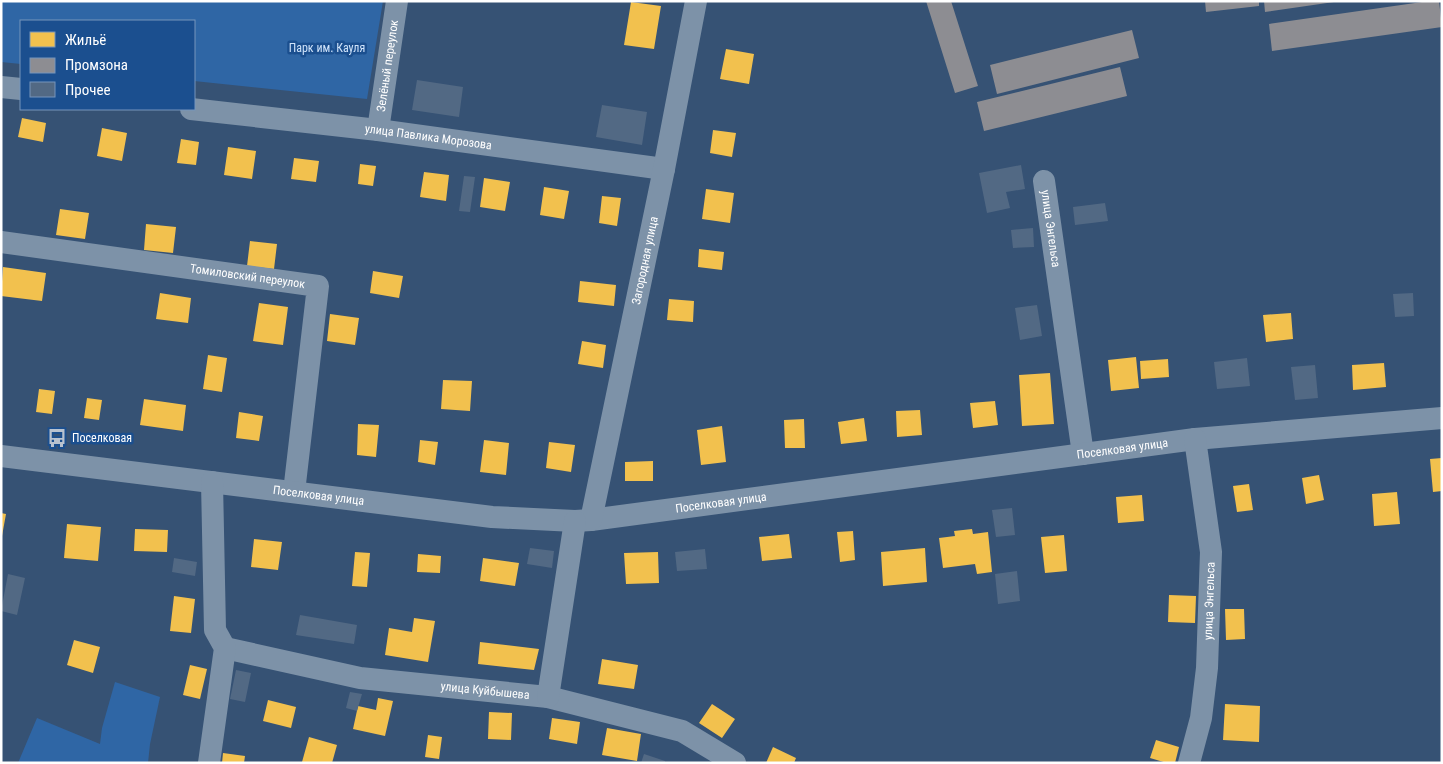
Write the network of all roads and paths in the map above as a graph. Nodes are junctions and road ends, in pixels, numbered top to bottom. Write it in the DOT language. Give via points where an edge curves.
graph roads {
  1 [pos="397,1"];
  2 [pos="696,1"];
  3 [pos="1,87"];
  4 [pos="20,89"];
  5 [pos="195,109"];
  6 [pos="378,130"];
  7 [pos="664,170"];
  8 [pos="1044,180"];
  9 [pos="1,242"];
  10 [pos="1442,418"];
  11 [pos="1194,439"];
  12 [pos="1082,454"];
  13 [pos="1,456"];
  14 [pos="212,482"];
  15 [pos="294,492"];
  16 [pos="583,520"];
  17 [pos="225,648"];
  18 [pos="548,697"];
  19 [pos="209,763"];
  20 [pos="736,763"];
  21 [pos="1189,763"];
  1 -- 6 [label="street, Зелёный переулок"];
  2 -- 7 [label="street, Загородная улица"];
  3 -- 4 [label="street"];
  5 -- 6 [label="street, улица Павлика Морозова"];
  6 -- 7 [label="street, улица Павлика Морозова"];
  7 -- 16 [label="street, Загородная улица"];
  8 -- 12 [label="street, улица Энгельса"];
  9 -- 15 [label="street, Томиловский переулок" via="318,286"];
  10 -- 11 [label="street, Поселковая улица"];
  11 -- 12 [label="street, Поселковая улица"];
  11 -- 21 [label="street, улица Энгельса" via="1211,552 1206,676 1201,718"];
  12 -- 16 [label="street, Поселковая улица"];
  13 -- 14 [label="street, Поселковая улица"];
  14 -- 15 [label="street, Поселковая улица"];
  14 -- 17 [label="street" via="215,630"];
  15 -- 16 [label="street, Поселковая улица" via="492,517"];
  16 -- 18 [label="street, Загородная улица"];
  17 -- 18 [label="street, улица Куйбышева" via="360,678"];
  17 -- 19 [label="street"];
  18 -- 20 [label="street, улица Куйбышева" via="682,731"];
}
